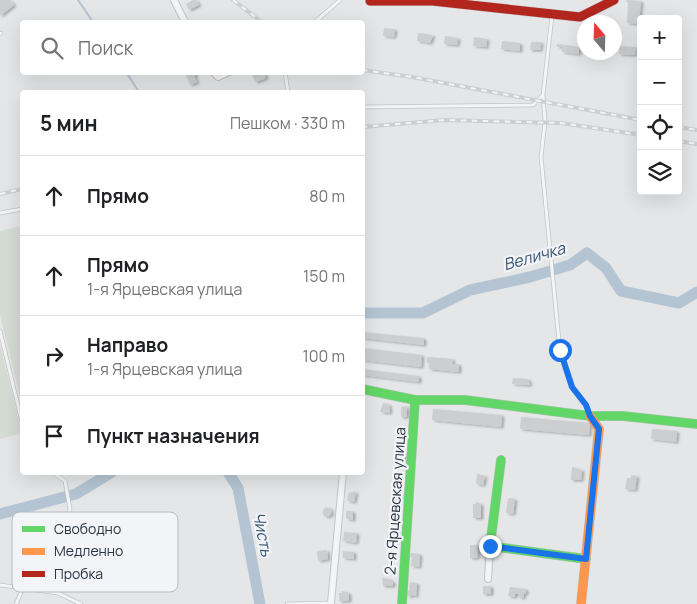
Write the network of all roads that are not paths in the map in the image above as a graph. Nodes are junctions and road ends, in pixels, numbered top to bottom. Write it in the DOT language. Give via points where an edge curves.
graph roads {
  1 [pos="174,0"];
  2 [pos="340,0"];
  3 [pos="614,0"];
  4 [pos="369,1"];
  5 [pos="553,14"];
  6 [pos="184,20"];
  7 [pos="317,20"];
  8 [pos="285,75"];
  9 [pos="288,90"];
  10 [pos="543,95"];
  11 [pos="365,107"];
  12 [pos="20,209"];
  13 [pos="0,213"];
  14 [pos="0,331"];
  15 [pos="365,390"];
  16 [pos="415,400"];
  17 [pos="20,414"];
  18 [pos="590,416"];
  19 [pos="697,424"];
  20 [pos="501,460"];
  21 [pos="56,475"];
  22 [pos="343,475"];
  23 [pos="69,512"];
  24 [pos="490,546"];
  25 [pos="586,559"];
  26 [pos="488,580"];
  27 [pos="21,592"];
  28 [pos="51,592"];
  29 [pos="58,593"];
  30 [pos="332,603"];
  31 [pos="16,604"];
  32 [pos="81,604"];
  33 [pos="288,604"];
  34 [pos="402,604"];
  35 [pos="581,604"];
  1 -- 6 [label="street"];
  2 -- 7 [label="lane"];
  3 -- 5 [label="street" via="580,17"];
  4 -- 5 [label="street" via="433,1"];
  5 -- 10 [label="lane"];
  8 -- 9 [label="lane"];
  10 -- 11 [label="lane" via="533,105"];
  10 -- 18 [label="lane" via="545,122 541,157 560,350 572,387"];
  12 -- 13 [label="lane"];
  14 -- 17 [label="lane"];
  15 -- 16 [label="street"];
  16 -- 18 [label="street" via="465,400"];
  16 -- 34 [label="street, 2-я Ярцевская улица"];
  18 -- 19 [label="street" via="624,416"];
  18 -- 25 [label="street" via="599,429"];
  20 -- 24 [label="street"];
  21 -- 23 [label="lane" via="65,482"];
  22 -- 30 [label="street"];
  24 -- 25 [label="street"];
  24 -- 26 [label="street"];
  25 -- 35 [label="street"];
  27 -- 31 [label="lane"];
  28 -- 29 [label="lane"];
  29 -- 32 [label="lane"];
  30 -- 33 [label="lane"];
}
